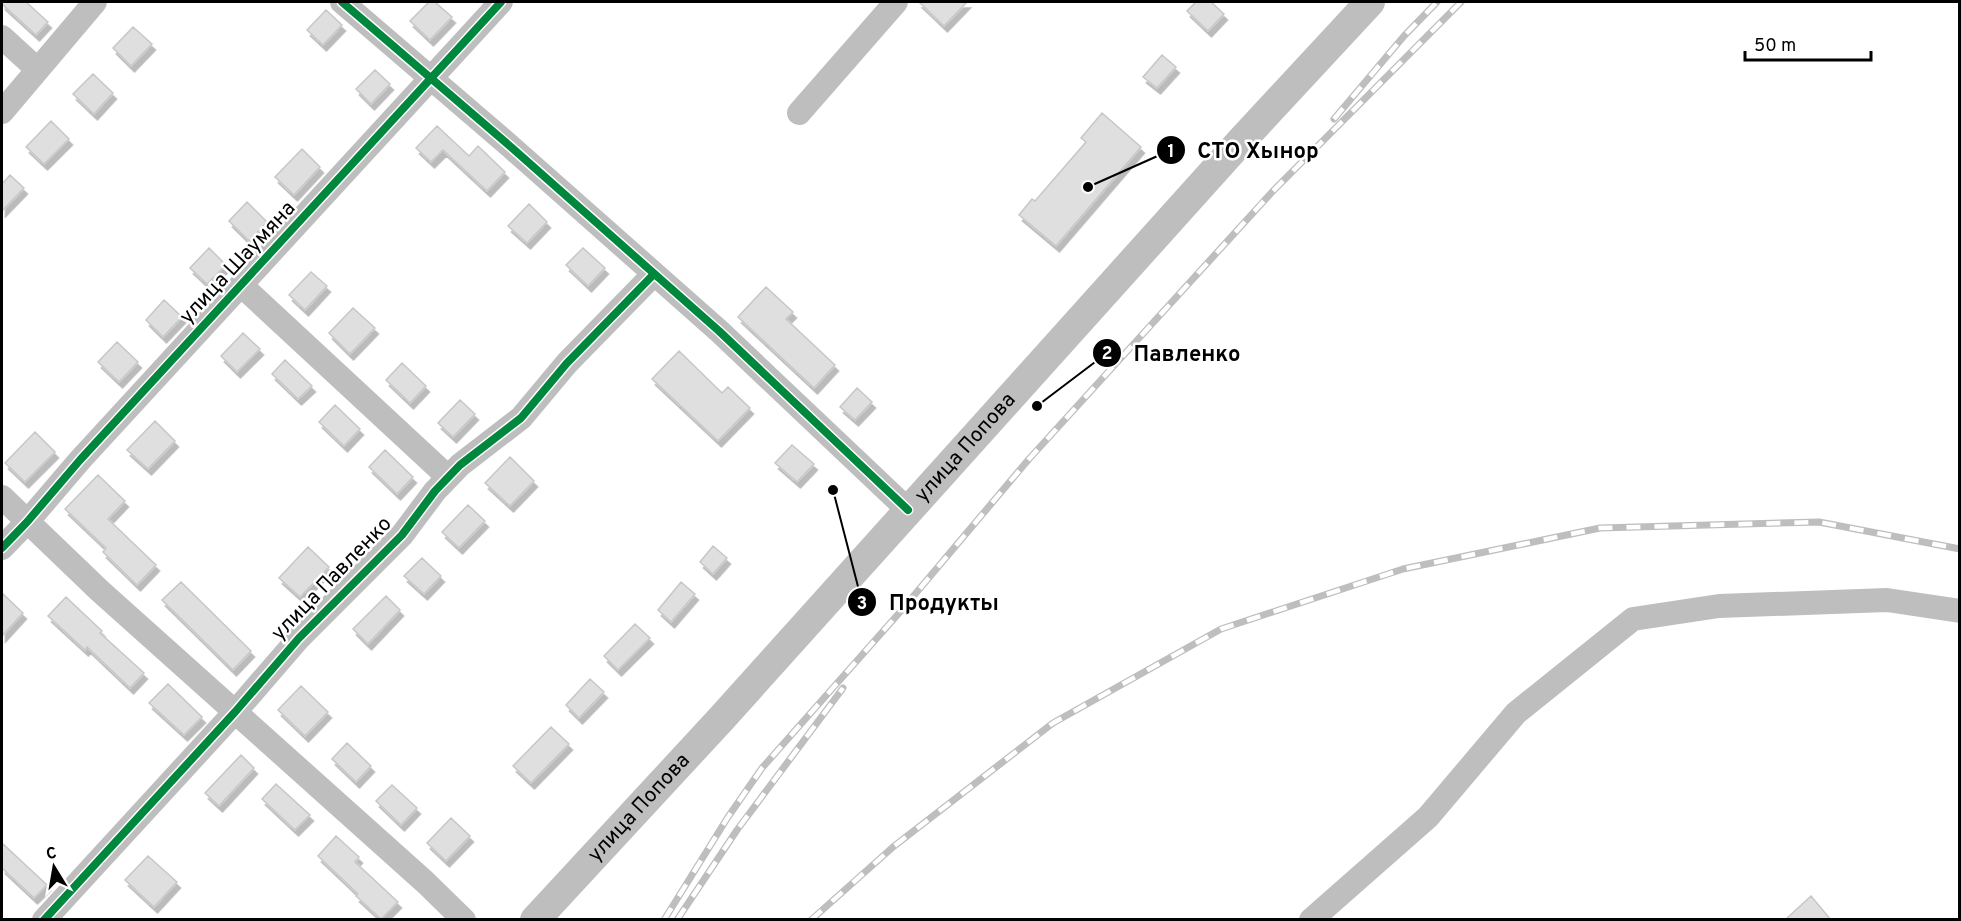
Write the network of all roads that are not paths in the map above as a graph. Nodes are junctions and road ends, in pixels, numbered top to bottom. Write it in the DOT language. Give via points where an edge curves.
graph roads {
  1 [pos="95,2"];
  2 [pos="342,2"];
  3 [pos="501,2"];
  4 [pos="896,2"];
  5 [pos="1370,2"];
  6 [pos="2,37"];
  7 [pos="37,69"];
  8 [pos="430,77"];
  9 [pos="2,112"];
  10 [pos="800,114"];
  11 [pos="654,274"];
  12 [pos="241,285"];
  13 [pos="448,477"];
  14 [pos="2,497"];
  15 [pos="908,510"];
  16 [pos="27,522"];
  17 [pos="2,548"];
  18 [pos="1959,611"];
  19 [pos="235,712"];
  20 [pos="44,920"];
  21 [pos="464,920"];
  22 [pos="535,920"];
  23 [pos="1311,920"];
  1 -- 7 [label="street"];
  2 -- 8 [label="street"];
  3 -- 8 [label="street, улица Шаумяна"];
  4 -- 10 [label="street"];
  5 -- 15 [label="main road, улица Попова"];
  6 -- 7 [label="street"];
  7 -- 9 [label="street"];
  8 -- 11 [label="street"];
  8 -- 12 [label="street, улица Шаумяна"];
  11 -- 13 [label="street, улица Павленко" via="567,363 521,418"];
  11 -- 15 [label="street"];
  12 -- 13 [label="street"];
  12 -- 16 [label="street, улица Шаумяна"];
  13 -- 19 [label="street, улица Павленко" via="402,535 299,638"];
  14 -- 16 [label="street"];
  15 -- 22 [label="main road, улица Попова"];
  16 -- 17 [label="street, улица Шаумяна"];
  16 -- 19 [label="street"];
  18 -- 23 [label="street" via="1887,600 1719,606 1633,619 1516,713 1428,817"];
  19 -- 20 [label="street, улица Павленко"];
  19 -- 21 [label="street"];
}
